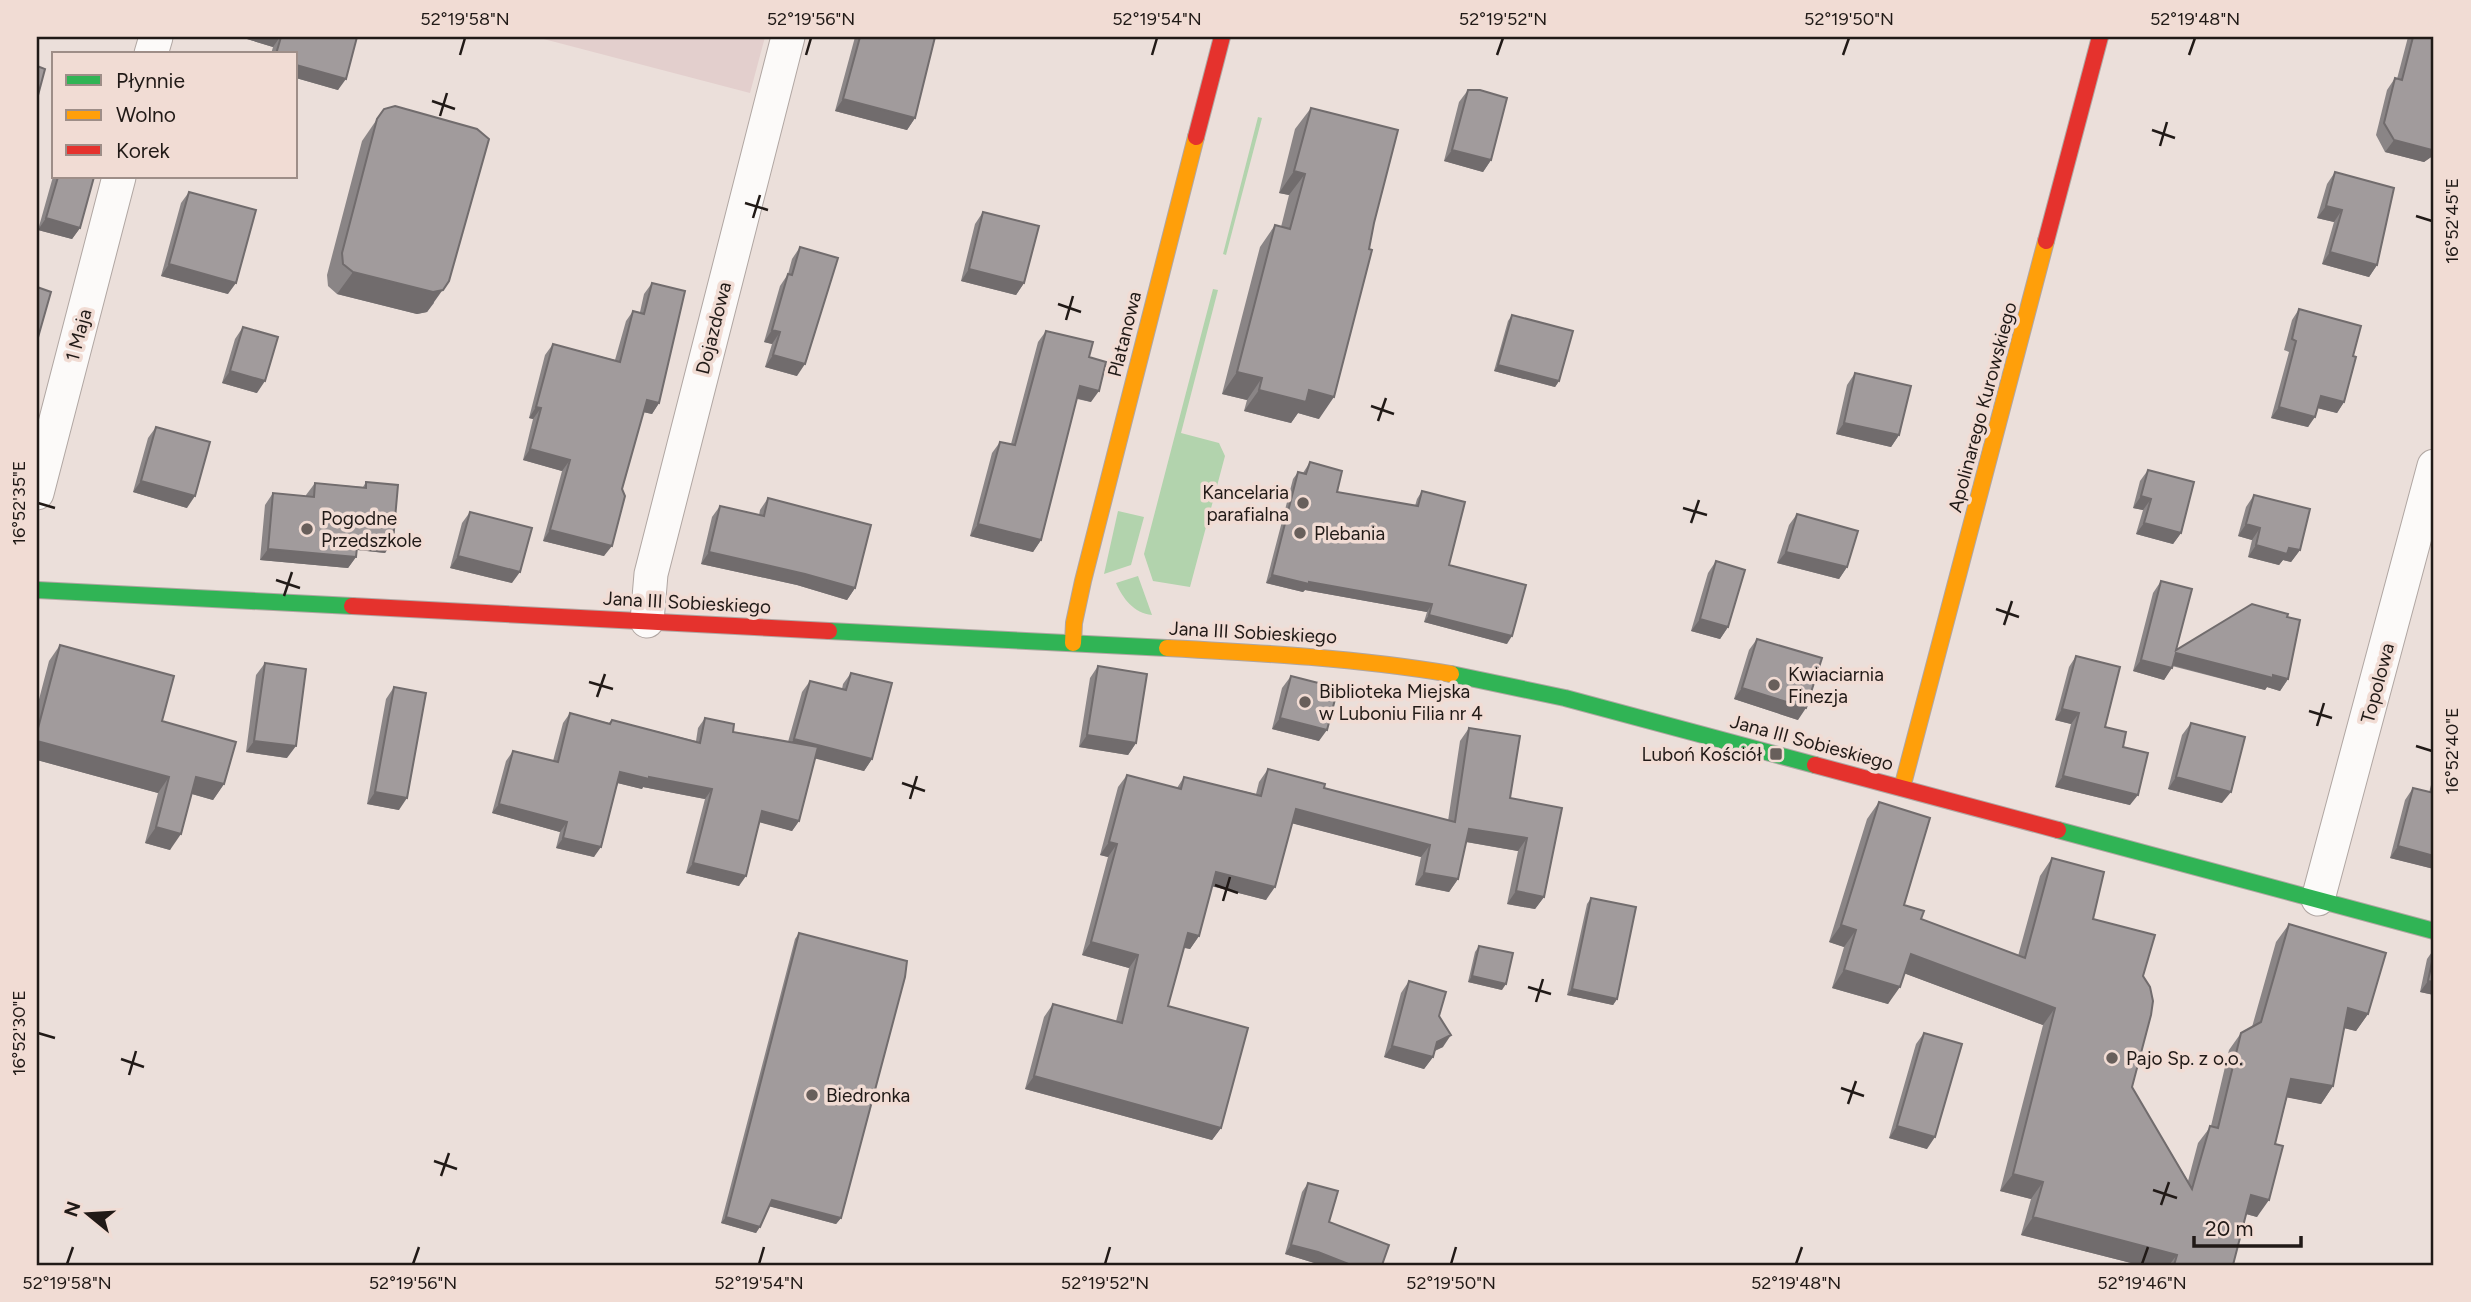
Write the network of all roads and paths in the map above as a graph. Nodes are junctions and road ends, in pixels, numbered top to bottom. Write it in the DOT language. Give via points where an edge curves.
graph roads {
  1 [pos="788,37"];
  2 [pos="1222,37"];
  3 [pos="2101,37"];
  4 [pos="119,178"];
  5 [pos="2434,466"];
  6 [pos="37,494"];
  7 [pos="37,590"];
  8 [pos="647,621"];
  9 [pos="1073,643"];
  10 [pos="1902,788"];
  11 [pos="2318,899"];
  12 [pos="2434,931"];
  1 -- 8 [label="street, Dojazdowa" via="651,574"];
  2 -- 9 [label="street, Platanowa" via="1083,581"];
  3 -- 10 [label="street, Apolinarego Kurowskiego"];
  4 -- 6 [label="street, 1 Maja"];
  5 -- 11 [label="street, Topolowa"];
  7 -- 8 [label="street, Jana III Sobieskiego"];
  8 -- 9 [label="street, Jana III Sobieskiego"];
  9 -- 10 [label="street, Jana III Sobieskiego" via="1308,655 1445,672 1601,707"];
  10 -- 11 [label="street, Jana III Sobieskiego"];
  11 -- 12 [label="street, Jana III Sobieskiego"];
}
